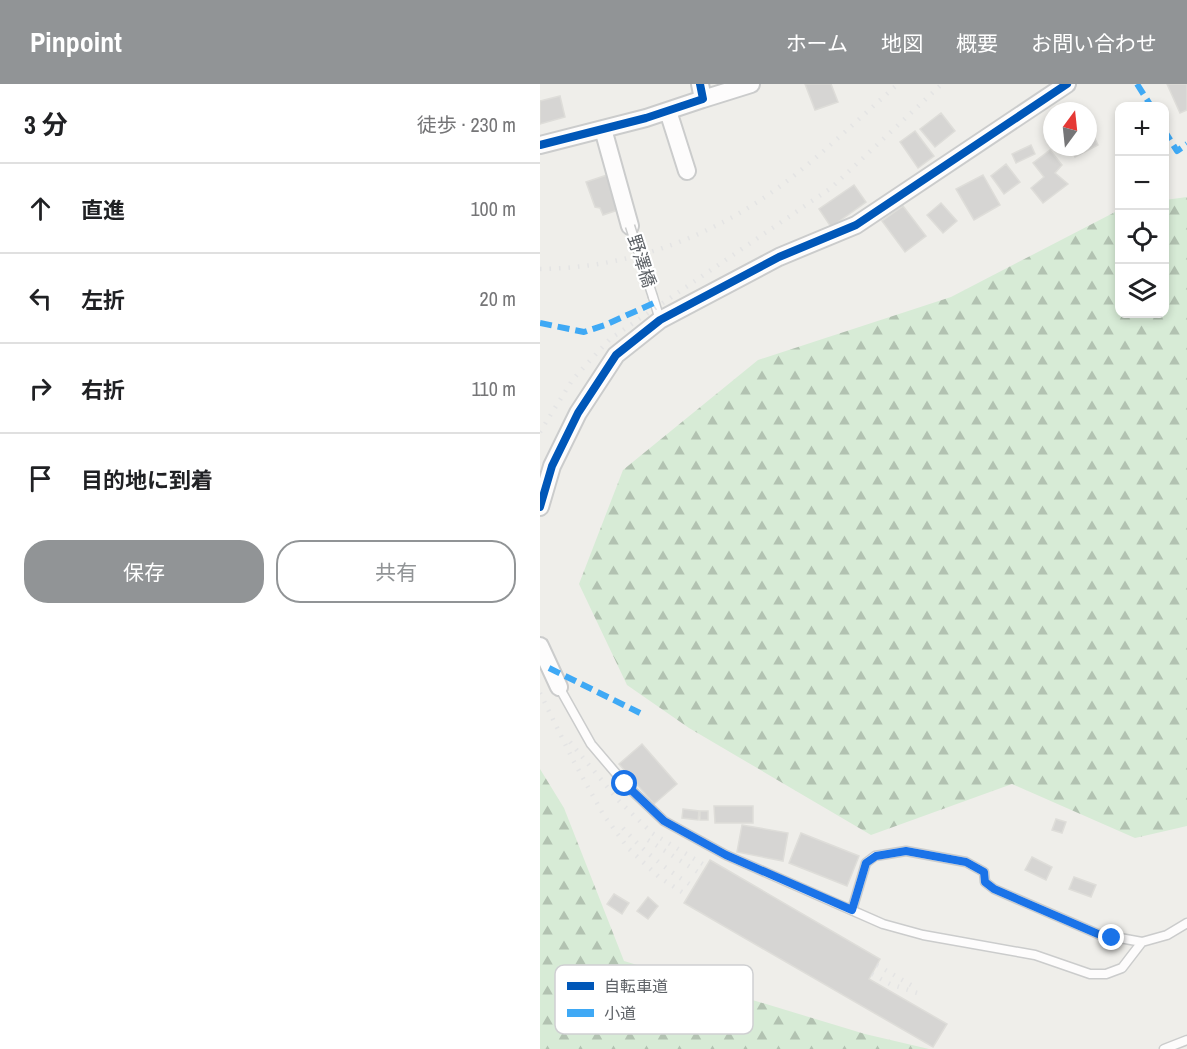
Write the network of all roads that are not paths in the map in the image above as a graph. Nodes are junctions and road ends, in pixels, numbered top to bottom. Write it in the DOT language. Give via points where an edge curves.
graph roads {
  1 [pos="751,84"];
  2 [pos="1067,84"];
  3 [pos="701,91"];
  4 [pos="668,111"];
  5 [pos="603,129"];
  6 [pos="540,145"];
  7 [pos="687,171"];
  8 [pos="630,226"];
  9 [pos="660,320"];
  10 [pos="540,507"];
  11 [pos="540,646"];
  12 [pos="559,687"];
  13 [pos="852,910"];
  14 [pos="1187,923"];
  15 [pos="1142,942"];
  16 [pos="1187,1040"];
  17 [pos="1164,1049"];
  1 -- 3 [label="street"];
  2 -- 9 [label="street" via="856,225 779,257"];
  3 -- 4 [label="street"];
  4 -- 5 [label="street"];
  4 -- 7 [label="street"];
  5 -- 6 [label="street"];
  5 -- 8 [label="street"];
  8 -- 9 [label="lane, 野澤橋, bridge"];
  9 -- 10 [label="street" via="616,355 578,413 552,466"];
  11 -- 12 [label="street"];
  12 -- 13 [label="lane" via="591,744 664,821 726,855"];
  13 -- 15 [label="lane" via="923,935 1035,955 1090,974 1122,968"];
  13 -- 15 [label="lane" via="866,863 876,856 906,851 966,862 984,872 985,882 994,889 1098,934"];
  14 -- 15 [label="lane" via="1167,935"];
  16 -- 17 [label="lane"];
}
